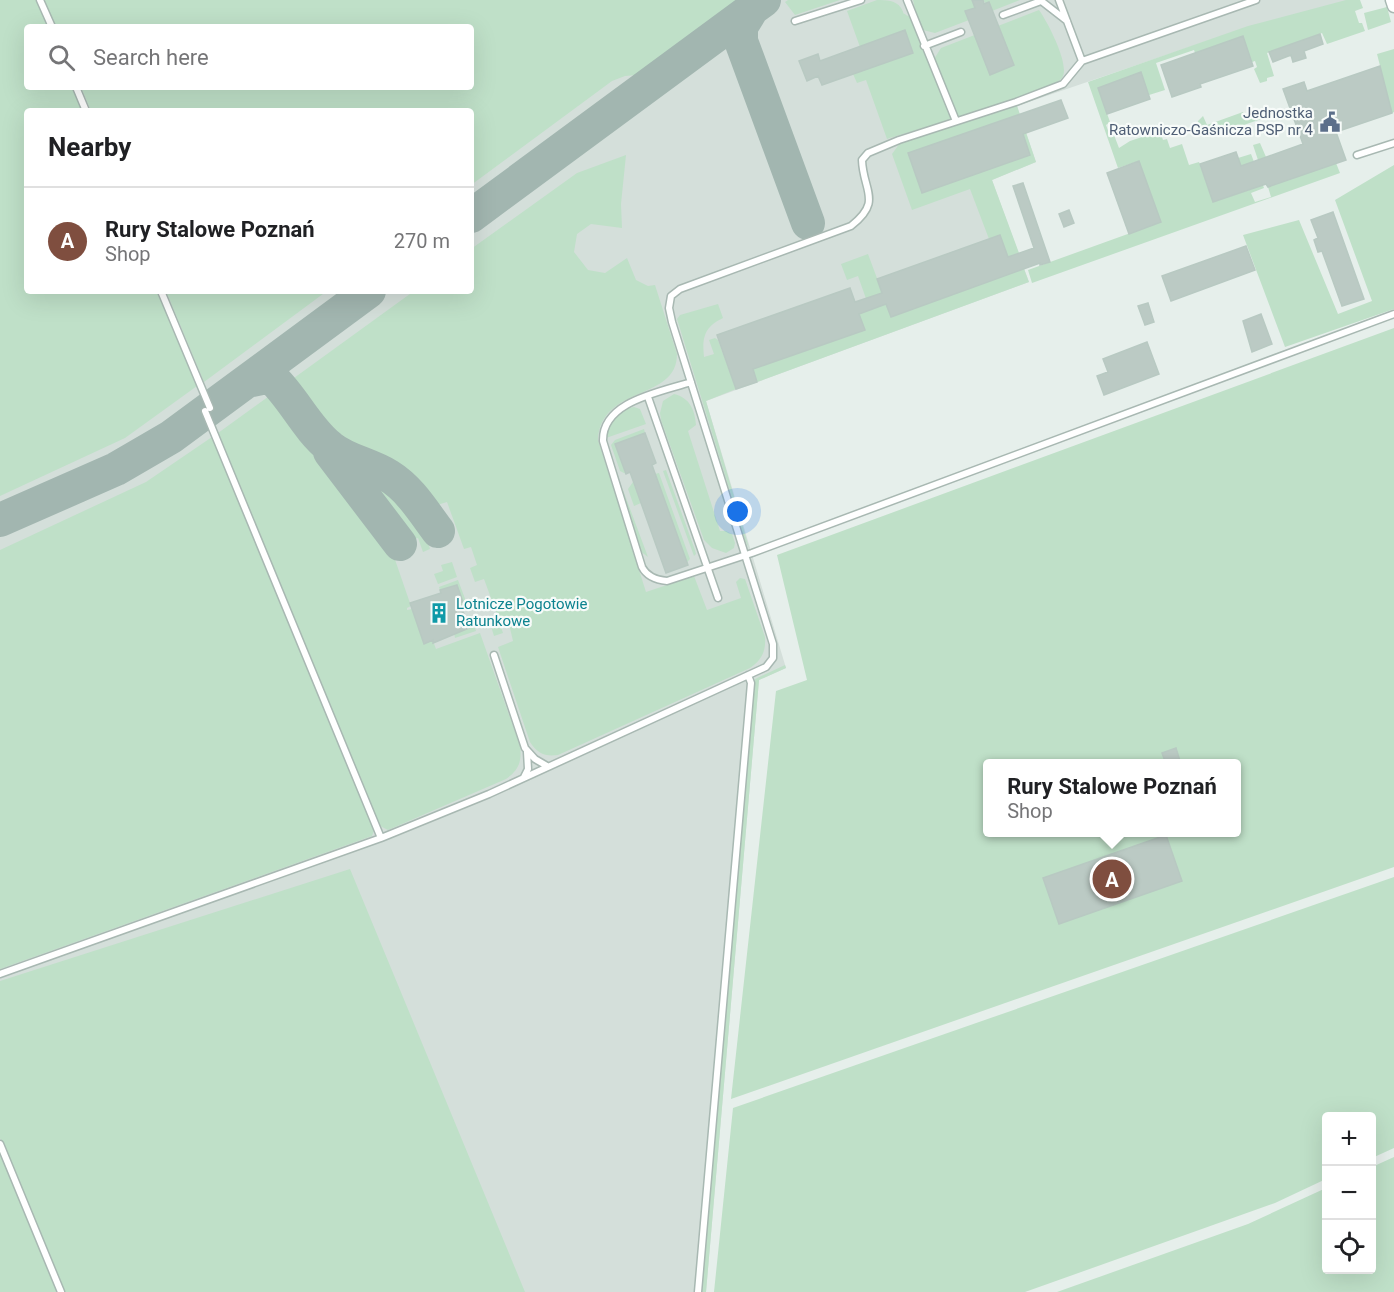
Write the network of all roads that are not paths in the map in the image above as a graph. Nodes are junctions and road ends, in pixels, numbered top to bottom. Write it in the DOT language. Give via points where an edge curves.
graph roads {
  1 [pos="40,0"];
  2 [pos="861,0"];
  3 [pos="907,0"];
  4 [pos="1040,0"];
  5 [pos="1059,0"];
  6 [pos="1256,0"];
  7 [pos="1392,0"];
  8 [pos="1394,6"];
  9 [pos="1003,15"];
  10 [pos="795,21"];
  11 [pos="1067,21"];
  12 [pos="51,24"];
  13 [pos="961,32"];
  14 [pos="924,46"];
  15 [pos="1082,61"];
  16 [pos="77,90"];
  17 [pos="85,108"];
  18 [pos="956,121"];
  19 [pos="1394,142"];
  20 [pos="1357,155"];
  21 [pos="162,294"];
  22 [pos="1394,314"];
  23 [pos="691,382"];
  24 [pos="648,397"];
  25 [pos="745,555"];
  26 [pos="708,568"];
  27 [pos="718,598"];
  28 [pos="494,655"];
  29 [pos="748,675"];
  30 [pos="525,748"];
  31 [pos="547,766"];
  32 [pos="523,777"];
  33 [pos="381,838"];
  34 [pos="0,974"];
  35 [pos="0,1144"];
  36 [pos="61,1292"];
  37 [pos="698,1292"];
  1 -- 12 [label="lane"];
  2 -- 10 [label="lane"];
  3 -- 14 [label="lane"];
  4 -- 9 [label="lane"];
  4 -- 11 [label="lane"];
  5 -- 11 [label="lane"];
  6 -- 15 [label="lane"];
  7 -- 8 [label="street"];
  11 -- 15 [label="lane"];
  13 -- 14 [label="lane"];
  14 -- 18 [label="lane"];
  15 -- 18 [label="lane" via="1063,84"];
  16 -- 17 [label="lane"];
  18 -- 23 [label="lane" via="864,156 862,169 869,200 865,212 851,226 675,292 670,314"];
  19 -- 20 [label="lane"];
  21 -- 33 [label="lane"];
  22 -- 25 [label="lane"];
  23 -- 24 [label="lane"];
  23 -- 25 [label="lane"];
  24 -- 26 [label="lane"];
  24 -- 26 [label="lane" via="618,410 603,434 642,567 651,577 667,581"];
  25 -- 26 [label="lane"];
  25 -- 29 [label="lane" via="774,651 770,663"];
  26 -- 27 [label="lane"];
  28 -- 30 [label="lane"];
  29 -- 31 [label="lane"];
  29 -- 37 [label="lane" via="751,682"];
  30 -- 31 [label="lane"];
  30 -- 32 [label="lane" via="529,761"];
  31 -- 32 [label="lane"];
  32 -- 33 [label="lane"];
  33 -- 34 [label="lane"];
  35 -- 36 [label="lane"];
}
